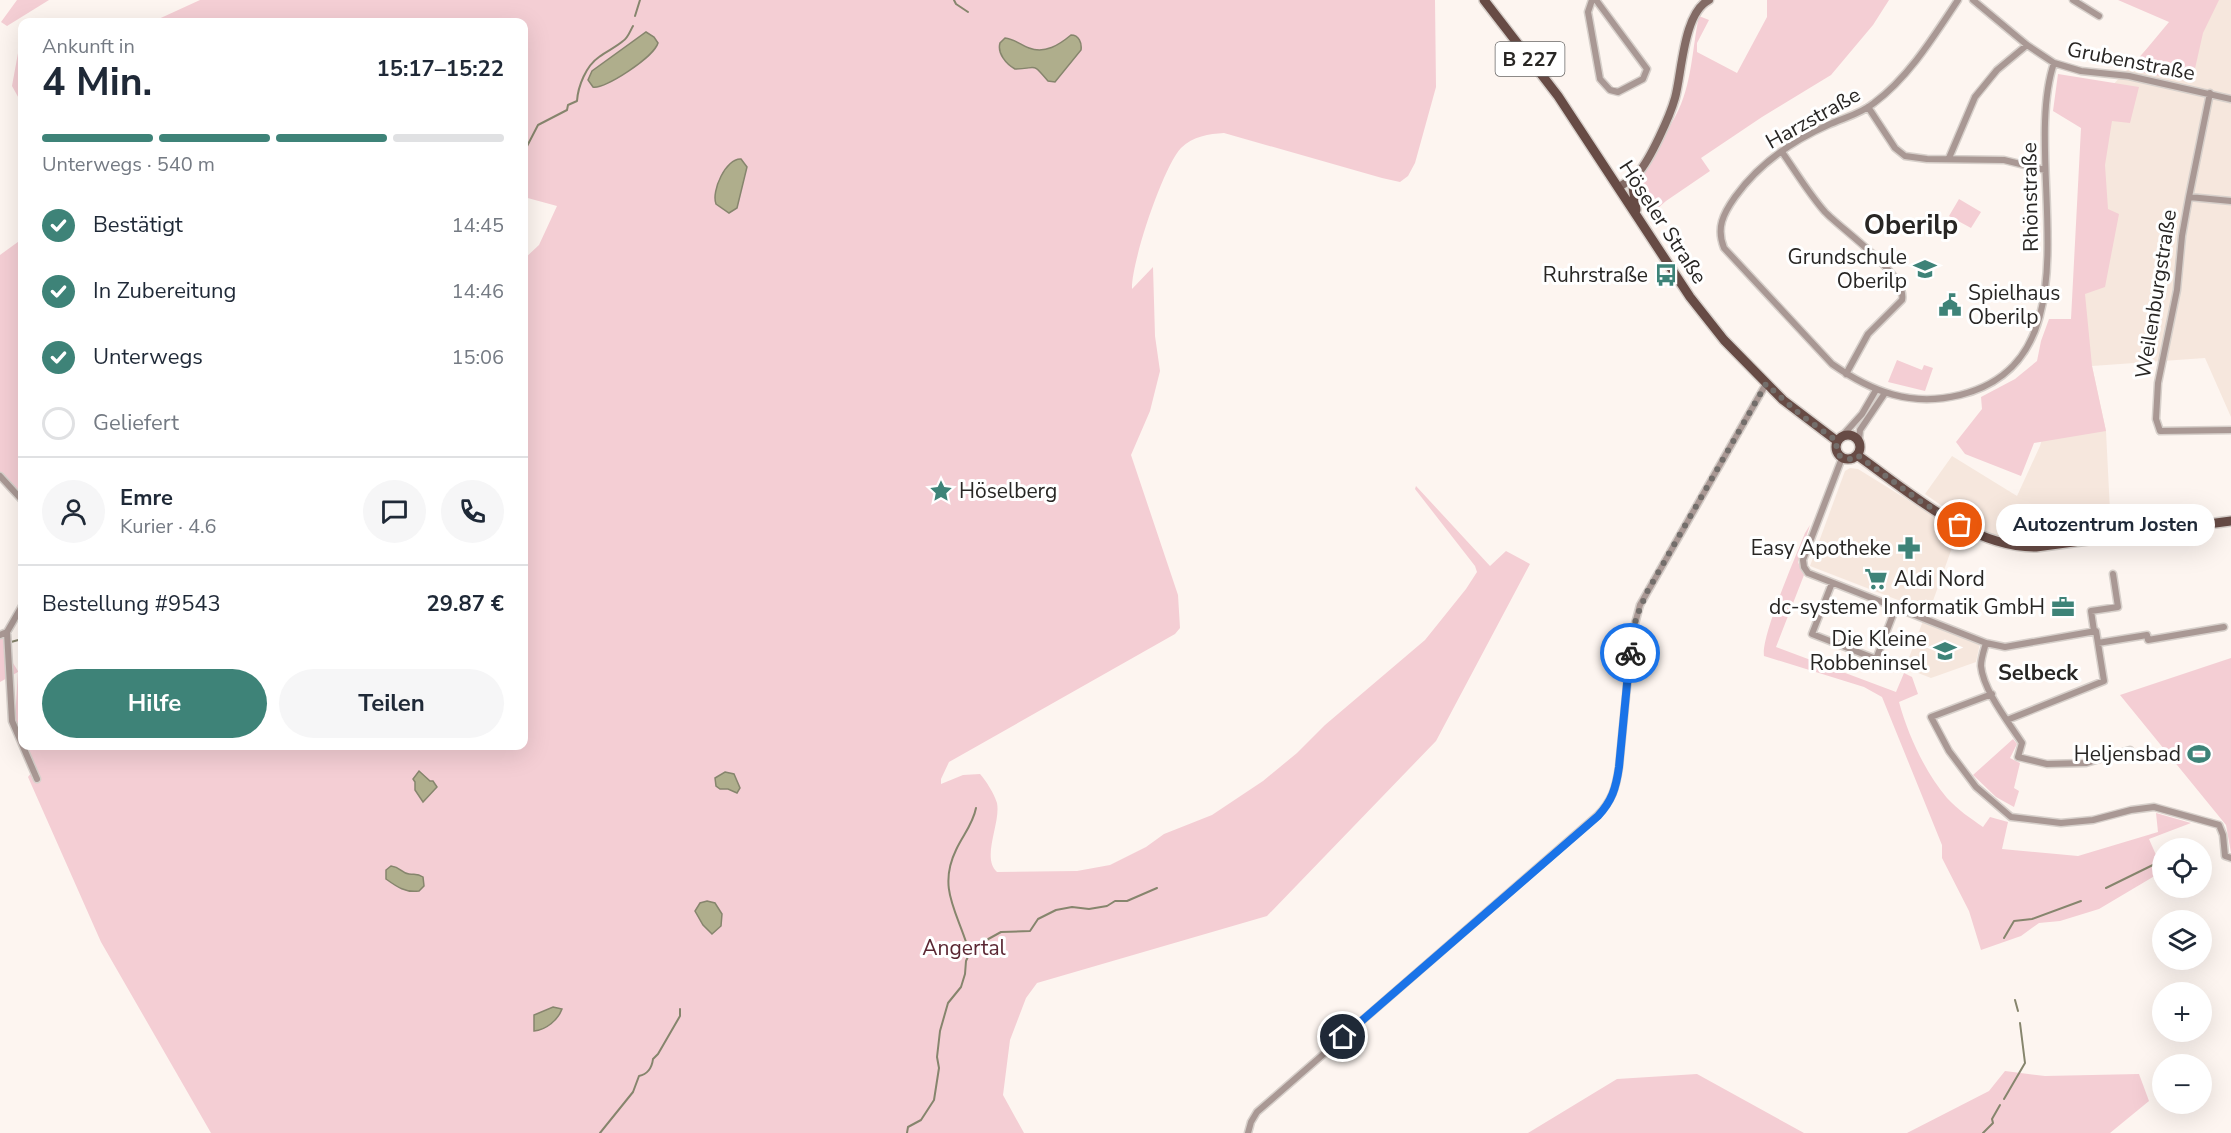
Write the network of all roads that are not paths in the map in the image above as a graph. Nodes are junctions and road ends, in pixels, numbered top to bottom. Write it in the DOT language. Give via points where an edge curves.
graph roads {
  1 [pos="1484,0"];
  2 [pos="1594,0"];
  3 [pos="1709,0"];
  4 [pos="1958,0"];
  5 [pos="1973,0"];
  6 [pos="2073,0"];
  7 [pos="2099,16"];
  8 [pos="2027,45"];
  9 [pos="2054,63"];
  10 [pos="2210,93"];
  11 [pos="2231,99"];
  12 [pos="1868,107"];
  13 [pos="1782,152"];
  14 [pos="1949,158"];
  15 [pos="2045,170"];
  16 [pos="1632,178"];
  17 [pos="1620,187"];
  18 [pos="2188,196"];
  19 [pos="2231,201"];
  20 [pos="1636,212"];
  21 [pos="1846,374"];
  22 [pos="1766,384"];
  23 [pos="1880,391"];
  24 [pos="2231,430"];
  25 [pos="1840,438"];
  26 [pos="1859,440"];
  27 [pos="1857,455"];
  28 [pos="1842,458"];
  29 [pos="0,476"];
  30 [pos="18,496"];
  31 [pos="2231,521"];
  32 [pos="2113,574"];
  33 [pos="1832,583"];
  34 [pos="1896,607"];
  35 [pos="18,612"];
  36 [pos="2224,627"];
  37 [pos="2095,631"];
  38 [pos="3,633"];
  39 [pos="1986,643"];
  40 [pos="2098,643"];
  41 [pos="1992,694"];
  42 [pos="2007,720"];
  43 [pos="18,735"];
  44 [pos="24,750"];
  45 [pos="2130,750"];
  46 [pos="37,779"];
  47 [pos="2228,857"];
  48 [pos="1248,1133"];
  1 -- 17 [label="main road, Höseler Straße / B 227" via="1558,96"];
  2 -- 2 [label="street" via="1588,12 1600,79 1610,90 1618,92 1642,79 1647,69"];
  3 -- 16 [label="main road" via="1690,26 1675,99 1667,118 1639,172"];
  4 -- 12 [label="street, Harzstraße" via="1901,78"];
  5 -- 8 [label="street, Grubenstraße"];
  6 -- 7 [label="street"];
  8 -- 9 [label="street, Grubenstraße"];
  8 -- 14 [label="street" via="1997,70 1975,97"];
  9 -- 10 [label="street, Grubenstraße"];
  9 -- 15 [label="street, Rhönstraße" via="2046,112"];
  10 -- 11 [label="street, Grubenstraße"];
  10 -- 18 [label="street, Weilenburgstraße"];
  12 -- 13 [label="street, Harzstraße"];
  12 -- 14 [label="street" via="1894,148 1905,156"];
  13 -- 21 [label="street" via="1825,211 1874,256 1902,289 1902,300 1868,334"];
  13 -- 21 [label="street, Harzstraße" via="1748,179 1731,203 1722,220 1721,240 1724,248 1832,364"];
  14 -- 15 [label="street" via="2004,160"];
  15 -- 23 [label="street, Rhönstraße" via="2046,286 2041,314 2026,350 2007,372 1970,392 1920,398"];
  16 -- 17 [label="main road"];
  16 -- 20 [label="main road"];
  17 -- 20 [label="main road, Höseler Straße / B 227"];
  18 -- 19 [label="street"];
  18 -- 24 [label="street, Weilenburgstraße" via="2177,290 2158,383 2156,418 2160,431"];
  20 -- 22 [label="main road, Höseler Straße / B 227" via="1690,297"];
  21 -- 23 [label="street, Harzstraße"];
  22 -- 25 [label="main road, Höseler Straße / B 227" via="1802,416"];
  22 -- 48 [label="street" via="1640,605 1632,635 1617,785 1611,801 1257,1112"];
  23 -- 25 [label="street"];
  23 -- 26 [label="street" via="1860,430"];
  25 -- 26 [label="main road" via="1850,434"];
  25 -- 28 [label="main road" via="1836,450"];
  26 -- 27 [label="main road"];
  27 -- 28 [label="main road"];
  27 -- 31 [label="main road" via="1945,516 1998,543 2021,548"];
  28 -- 33 [label="street" via="1803,560 1808,573"];
  29 -- 30 [label="street"];
  32 -- 37 [label="street" via="2118,607 2091,611"];
  33 -- 34 [label="street"];
  33 -- 34 [label="street" via="1812,634 1876,658"];
  34 -- 39 [label="street"];
  35 -- 38 [label="street"];
  36 -- 40 [label="street" via="2148,640 2147,635"];
  37 -- 39 [label="street" via="2006,647"];
  37 -- 40 [label="street"];
  38 -- 43 [label="street" via="12,721"];
  39 -- 41 [label="street" via="1981,664"];
  40 -- 42 [label="street" via="2104,681"];
  41 -- 42 [label="street"];
  41 -- 47 [label="street" via="1931,717 1949,751 1976,787 2011,817 2061,823 2154,807 2219,825"];
  42 -- 45 [label="street" via="2022,743 2018,757 2048,764 2086,763"];
  44 -- 46 [label="street"];
}
